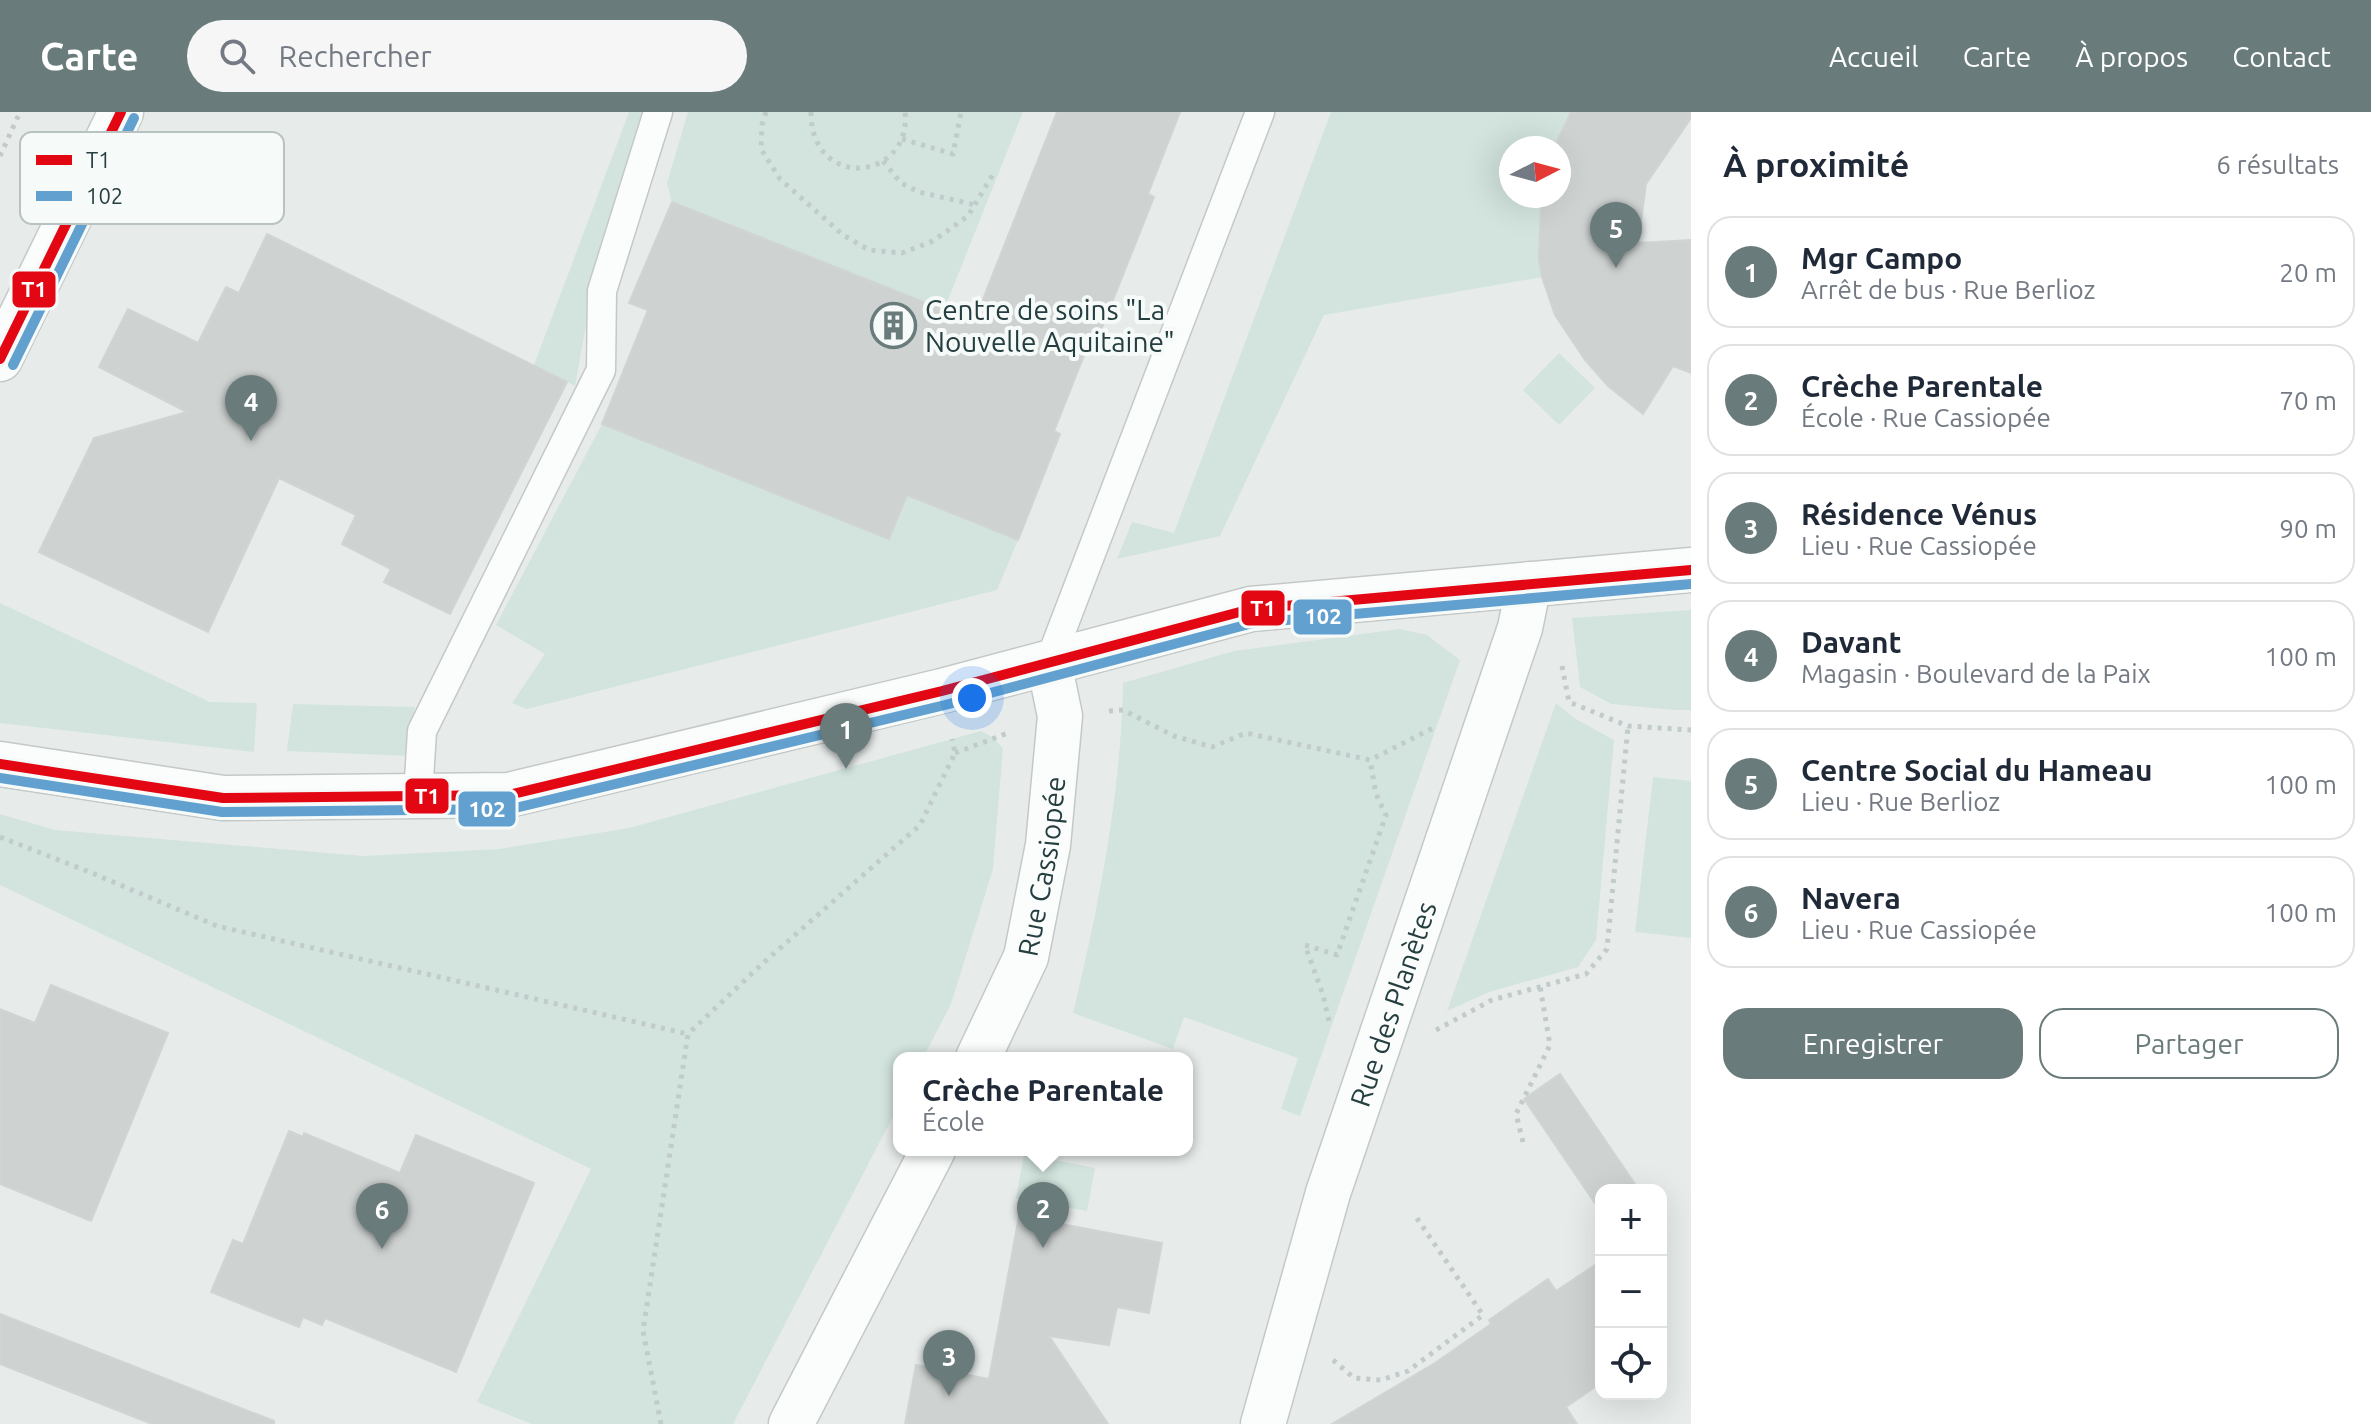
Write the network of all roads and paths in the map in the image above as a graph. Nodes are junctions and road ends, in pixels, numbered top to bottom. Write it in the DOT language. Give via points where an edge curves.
graph roads {
  1 [pos="20,112"];
  2 [pos="121,112"];
  3 [pos="658,112"];
  4 [pos="766,112"];
  5 [pos="811,112"];
  6 [pos="905,112"];
  7 [pos="961,112"];
  8 [pos="1260,112"];
  9 [pos="111,132"];
  10 [pos="902,139"];
  11 [pos="0,156"];
  12 [pos="883,161"];
  13 [pos="995,171"];
  14 [pos="976,205"];
  15 [pos="66,224"];
  16 [pos="0,359"];
  17 [pos="1691,570"];
  18 [pos="1529,584"];
  19 [pos="1049,663"];
  20 [pos="1562,664"];
  21 [pos="942,691"];
  22 [pos="1060,716"];
  23 [pos="1439,725"];
  24 [pos="1628,726"];
  25 [pos="1691,730"];
  26 [pos="1012,731"];
  27 [pos="955,753"];
  28 [pos="1370,760"];
  29 [pos="0,764"];
  30 [pos="418,796"];
  31 [pos="0,837"];
  32 [pos="1540,986"];
  33 [pos="1329,1021"];
  34 [pos="1432,1033"];
  35 [pos="688,1034"];
  36 [pos="981,1052"];
  37 [pos="1523,1142"];
  38 [pos="930,1156"];
  39 [pos="1414,1214"];
  40 [pos="1291,1321"];
  41 [pos="661,1424"];
  42 [pos="791,1424"];
  43 [pos="1263,1424"];
  1 -- 11 [label="path"];
  2 -- 9 [label="street"];
  3 -- 30 [label="lane" via="602,291 601,370 422,731"];
  4 -- 14 [label="path" via="761,149 780,179 843,235 869,250 902,253 933,241"];
  5 -- 12 [label="path" via="811,129 827,157 854,168"];
  6 -- 10 [label="path"];
  7 -- 10 [label="path" via="953,154"];
  8 -- 19 [label="lane"];
  10 -- 12 [label="path"];
  12 -- 14 [label="path" via="910,188"];
  13 -- 14 [label="path"];
  15 -- 16 [label="street"];
  17 -- 18 [label="street"];
  18 -- 19 [label="street" via="1251,609"];
  18 -- 40 [label="street, Rue des Planètes" via="1520,628 1328,1193"];
  19 -- 21 [label="street"];
  19 -- 22 [label="street, Rue Cassiopée"];
  20 -- 24 [label="path" via="1569,702"];
  21 -- 27 [label="path"];
  21 -- 30 [label="street" via="509,795"];
  22 -- 28 [label="path" via="1123,710 1174,736 1212,747 1246,733"];
  22 -- 36 [label="street, Rue Cassiopée" via="1048,845 1026,957"];
  23 -- 28 [label="path"];
  24 -- 25 [label="path"];
  24 -- 32 [label="path" via="1607,949 1586,974"];
  26 -- 27 [label="path"];
  27 -- 35 [label="path" via="920,825"];
  28 -- 33 [label="path" via="1386,815 1342,941 1337,955 1305,945"];
  29 -- 30 [label="street" via="223,798"];
  31 -- 35 [label="path" via="217,926"];
  32 -- 34 [label="path" via="1492,1000"];
  32 -- 37 [label="path" via="1550,1045 1516,1114"];
  35 -- 41 [label="path" via="643,1331"];
  38 -- 42 [label="street"];
  39 -- 40 [label="path" via="1483,1315 1408,1371 1381,1380 1354,1378"];
  40 -- 43 [label="street, Rue des Planètes"];
}
